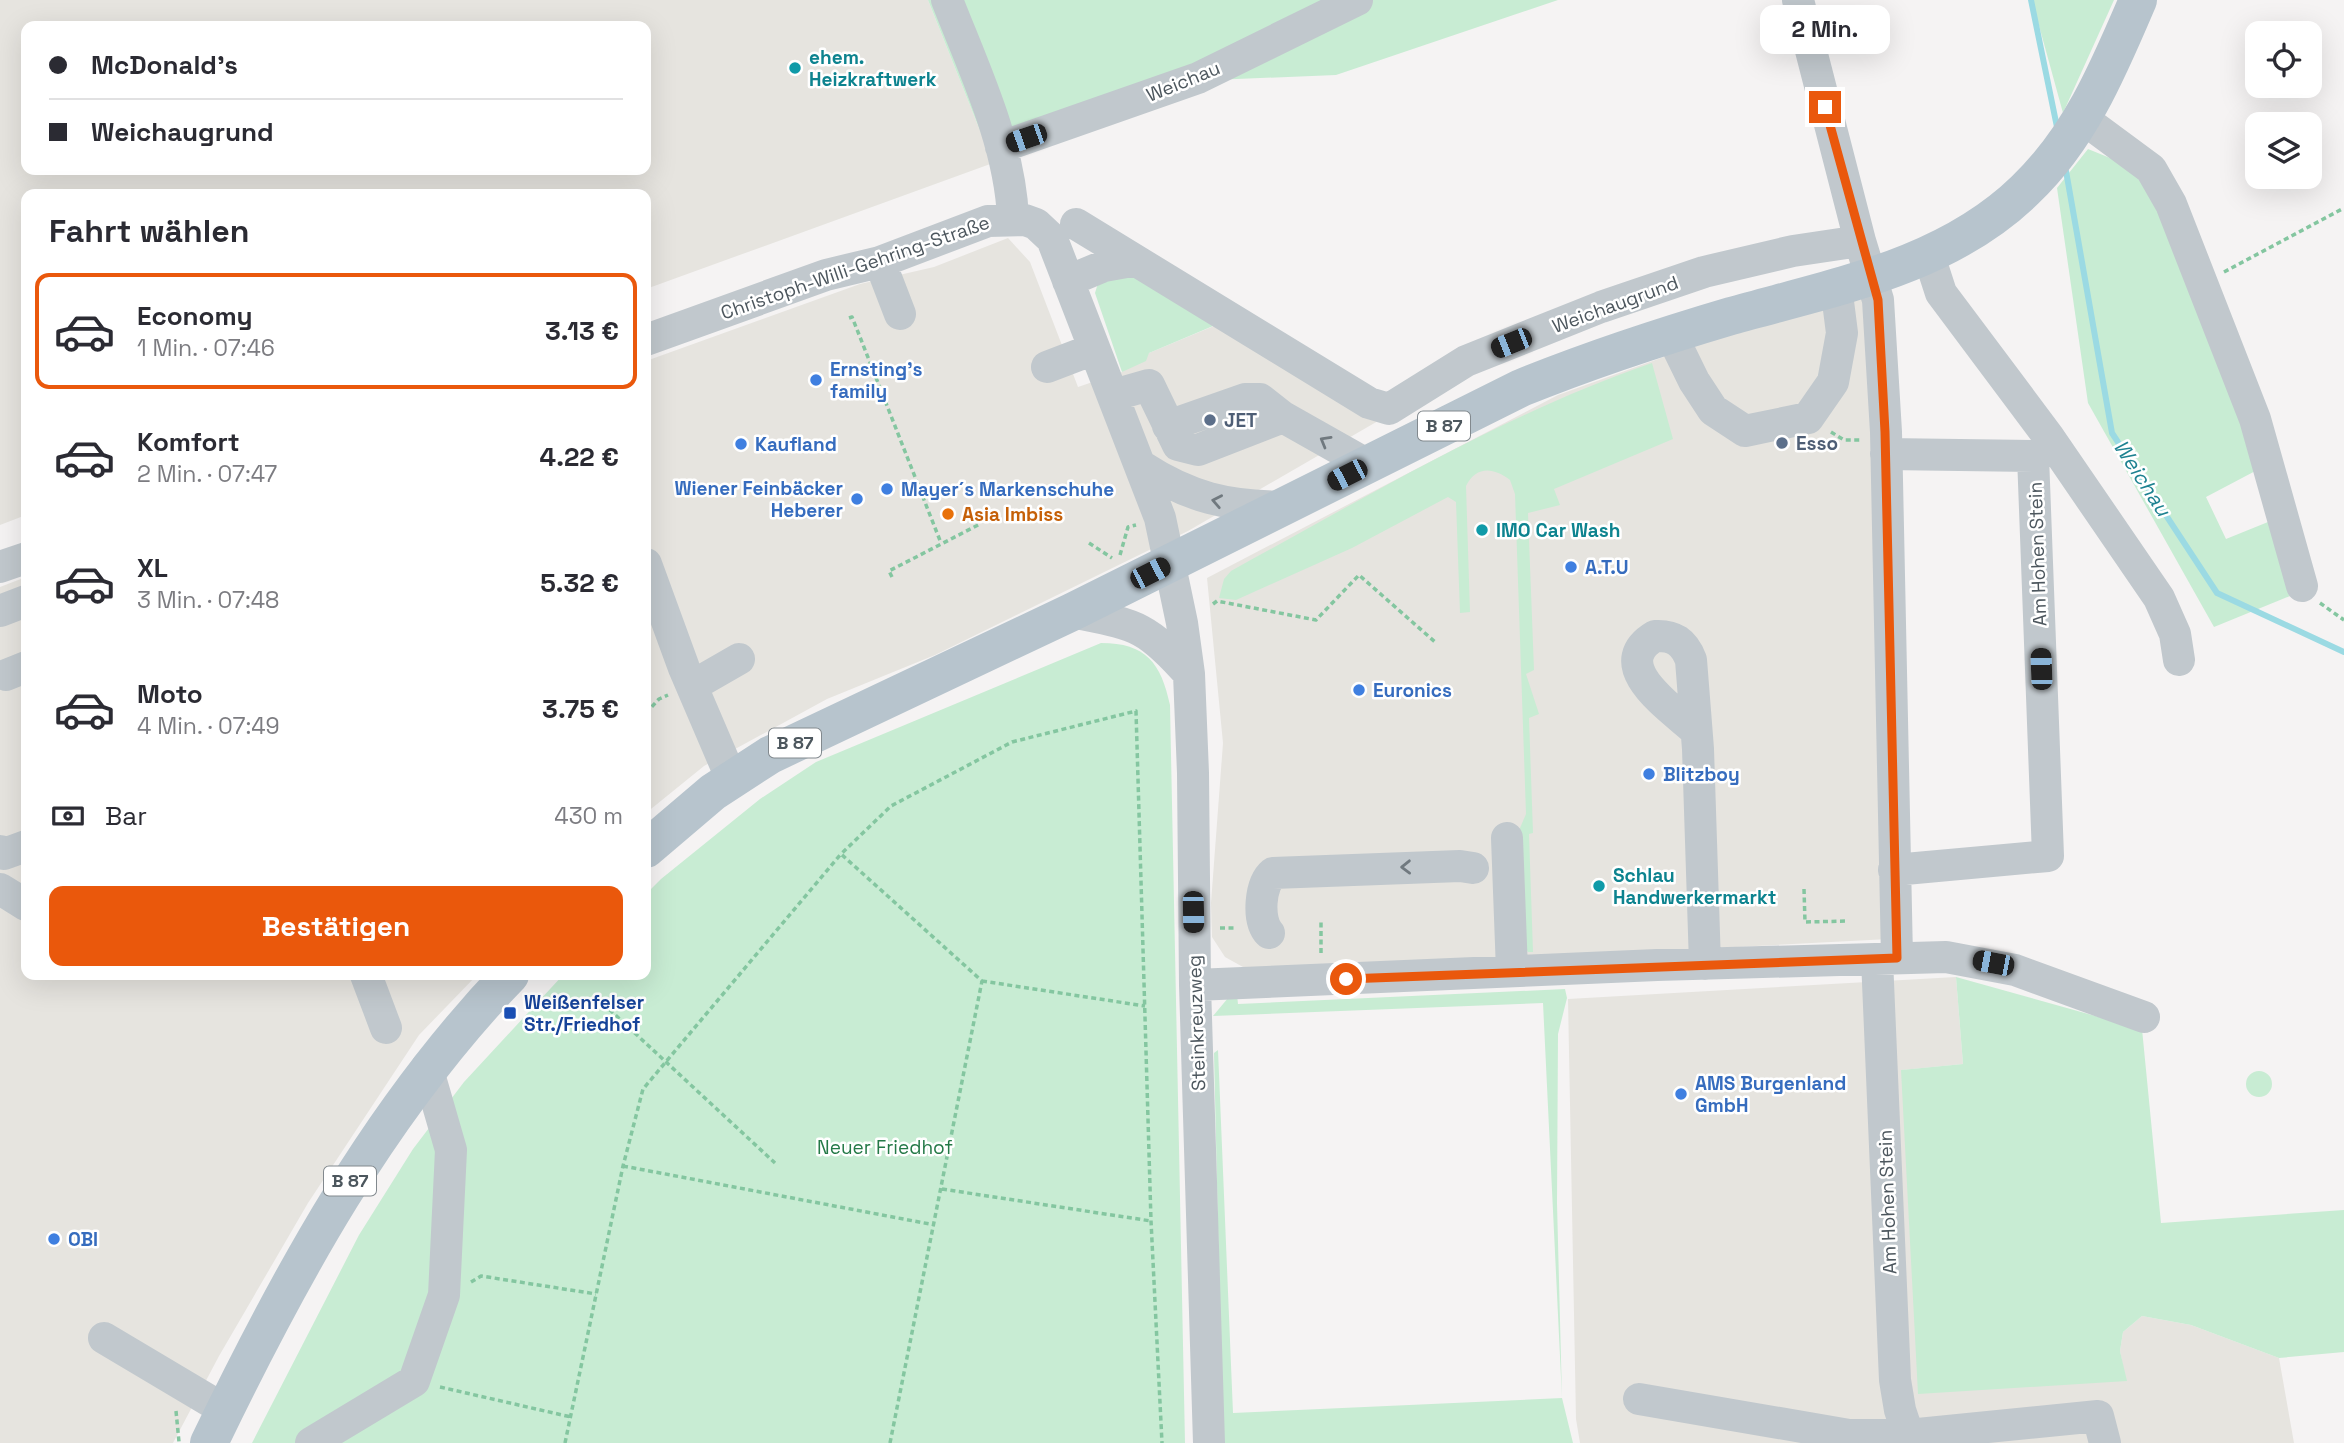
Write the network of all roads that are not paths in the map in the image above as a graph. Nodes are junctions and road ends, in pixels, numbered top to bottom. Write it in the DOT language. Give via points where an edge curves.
graph roads {
  1 [pos="947,0"];
  2 [pos="1357,0"];
  3 [pos="1798,0"];
  4 [pos="2138,0"];
  5 [pos="2082,118"];
  6 [pos="1002,147"];
  7 [pos="1013,218"];
  8 [pos="1076,224"];
  9 [pos="1860,241"];
  10 [pos="1929,256"];
  11 [pos="1132,261"];
  12 [pos="880,262"];
  13 [pos="1068,281"];
  14 [pos="1854,281"];
  15 [pos="900,314"];
  16 [pos="1671,334"];
  17 [pos="651,338"];
  18 [pos="1094,349"];
  19 [pos="1047,367"];
  20 [pos="1114,395"];
  21 [pos="1886,454"];
  22 [pos="1368,465"];
  23 [pos="1141,466"];
  24 [pos="1285,507"];
  25 [pos="21,560"];
  26 [pos="1171,562"];
  27 [pos="0,567"];
  28 [pos="651,577"];
  29 [pos="2302,586"];
  30 [pos="21,603"];
  31 [pos="0,611"];
  32 [pos="1072,612"];
  33 [pos="739,659"];
  34 [pos="2179,660"];
  35 [pos="1189,674"];
  36 [pos="692,686"];
  37 [pos="1694,729"];
  38 [pos="732,780"];
  39 [pos="1507,838"];
  40 [pos="651,845"];
  41 [pos="21,848"];
  42 [pos="0,852"];
  43 [pos="1473,868"];
  44 [pos="1894,870"];
  45 [pos="0,889"];
  46 [pos="21,902"];
  47 [pos="1266,930"];
  48 [pos="1887,958"];
  49 [pos="1705,964"];
  50 [pos="1512,971"];
  51 [pos="368,980"];
  52 [pos="505,980"];
  53 [pos="1195,985"];
  54 [pos="2144,1017"];
  55 [pos="386,1028"];
  56 [pos="427,1067"];
  57 [pos="104,1338"];
  58 [pos="1639,1399"];
  59 [pos="217,1427"];
  60 [pos="2045,1432"];
  61 [pos="1909,1439"];
  62 [pos="311,1443"];
  63 [pos="1209,1443"];
  64 [pos="2105,1443"];
  1 -- 6 [label="street"];
  2 -- 6 [label="street, Weichau" via="1198,78"];
  3 -- 9 [label="street"];
  4 -- 5 [label="main road, B 87"];
  5 -- 10 [label="main road, B 87" via="2026,190 1980,226"];
  5 -- 29 [label="street" via="2151,169 2171,204 2255,419"];
  6 -- 7 [label="street" via="1012,186"];
  7 -- 12 [label="street, Christoph-Willi-Gehring-Straße" via="988,221"];
  7 -- 13 [label="street, Christoph-Willi-Gehring-Straße" via="1036,224 1052,239"];
  8 -- 11 [label="street, Weichaugrund"];
  9 -- 11 [label="street, Weichaugrund" via="1704,272 1601,307 1466,361 1389,408 1369,403"];
  9 -- 14 [label="street"];
  10 -- 14 [label="main road, B 87"];
  10 -- 34 [label="street" via="1941,293 2048,436 2159,598 2175,634"];
  11 -- 13 [label="street" via="1104,266"];
  12 -- 15 [label="street"];
  12 -- 17 [label="street, Christoph-Willi-Gehring-Straße" via="826,275"];
  13 -- 18 [label="street, Christoph-Willi-Gehring-Straße"];
  14 -- 16 [label="main road, B 87"];
  14 -- 16 [label="street" via="1833,382 1808,418 1745,431 1713,410"];
  14 -- 21 [label="street, Am Hohen Stein" via="1878,300"];
  16 -- 22 [label="main road, B 87" via="1521,388"];
  18 -- 19 [label="street"];
  18 -- 20 [label="street, Christoph-Willi-Gehring-Straße"];
  22 -- 20 [label="street, one-way" via="1283,416 1198,450 1178,444 1149,385"];
  20 -- 23 [label="street, Christoph-Willi-Gehring-Straße"];
  21 -- 44 [label="street, Am Hohen Stein"];
  21 -- 44 [label="street, Am Hohen Stein" via="2033,456 2048,856"];
  22 -- 24 [label="main road, B 87"];
  24 -- 23 [label="street, one-way" via="1242,505 1189,494"];
  23 -- 26 [label="street, Christoph-Willi-Gehring-Straße"];
  24 -- 26 [label="main road, B 87"];
  25 -- 27 [label="street"];
  26 -- 32 [label="main road, B 87"];
  26 -- 35 [label="street, Steinkreuzweg"];
  28 -- 36 [label="street"];
  30 -- 31 [label="street"];
  32 -- 35 [label="street" via="1149,633"];
  32 -- 38 [label="main road, B 87" via="770,755"];
  33 -- 36 [label="street"];
  35 -- 53 [label="street, Steinkreuzweg"];
  36 -- 38 [label="street"];
  37 -- 49 [label="street"];
  38 -- 40 [label="main road, B 87"];
  39 -- 50 [label="street"];
  41 -- 42 [label="street"];
  43 -- 47 [label="street, one-way" via="1273,873 1264,884"];
  44 -- 48 [label="street, Am Hohen Stein"];
  45 -- 46 [label="street"];
  48 -- 49 [label="street"];
  48 -- 54 [label="street" via="1972,959"];
  48 -- 61 [label="street, Am Hohen Stein" via="1895,1380"];
  49 -- 50 [label="street"];
  50 -- 53 [label="street"];
  51 -- 55 [label="street"];
  52 -- 56 [label="main road, B 87"];
  53 -- 63 [label="street, Steinkreuzweg"];
  56 -- 59 [label="main road, B 87" via="326,1219"];
  56 -- 62 [label="street" via="451,1150 444,1295 414,1381"];
  57 -- 59 [label="street"];
  58 -- 61 [label="street" via="1849,1435"];
  60 -- 61 [label="street"];
  60 -- 64 [label="street" via="2098,1416"];
}
